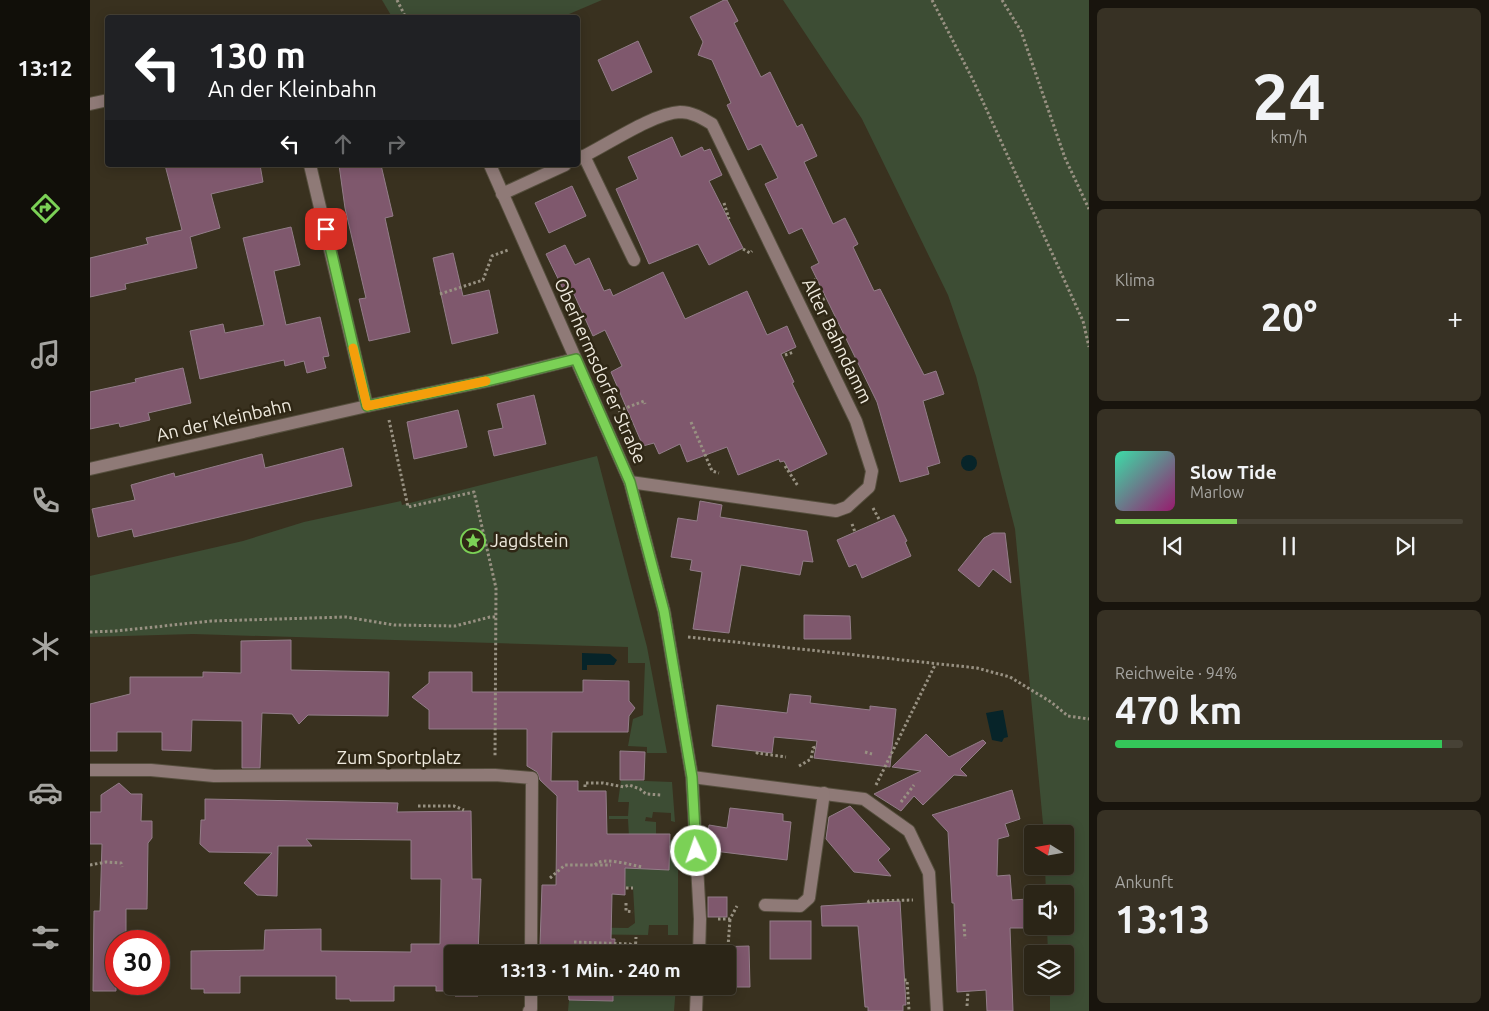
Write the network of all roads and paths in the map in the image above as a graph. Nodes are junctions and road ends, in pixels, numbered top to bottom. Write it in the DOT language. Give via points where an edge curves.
graph roads {
  1 [pos="398,0"];
  2 [pos="932,0"];
  3 [pos="1002,0"];
  4 [pos="405,15"];
  5 [pos="105,101"];
  6 [pos="90,104"];
  7 [pos="581,157"];
  8 [pos="310,167"];
  9 [pos="491,167"];
  10 [pos="560,167"];
  11 [pos="502,194"];
  12 [pos="724,203"];
  13 [pos="1089,209"];
  14 [pos="729,219"];
  15 [pos="508,250"];
  16 [pos="634,260"];
  17 [pos="440,294"];
  18 [pos="1089,347"];
  19 [pos="794,352"];
  20 [pos="786,355"];
  21 [pos="576,359"];
  22 [pos="385,402"];
  23 [pos="645,404"];
  24 [pos="367,406"];
  25 [pos="601,417"];
  26 [pos="691,422"];
  27 [pos="90,469"];
  28 [pos="727,475"];
  29 [pos="630,482"];
  30 [pos="497,617"];
  31 [pos="90,632"];
  32 [pos="668,634"];
  33 [pos="936,665"];
  34 [pos="1089,719"];
  35 [pos="816,747"];
  36 [pos="758,752"];
  37 [pos="865,752"];
  38 [pos="872,754"];
  39 [pos="786,757"];
  40 [pos="800,766"];
  41 [pos="90,770"];
  42 [pos="495,776"];
  43 [pos="692,777"];
  44 [pos="585,787"];
  45 [pos="824,792"];
  46 [pos="661,795"];
  47 [pos="868,801"];
  48 [pos="418,806"];
  49 [pos="464,810"];
  50 [pos="90,865"];
  51 [pos="595,865"];
  52 [pos="610,865"];
  53 [pos="122,867"];
  54 [pos="642,867"];
  55 [pos="531,882"];
  56 [pos="626,888"];
  57 [pos="633,888"];
  58 [pos="931,899"];
  59 [pos="626,903"];
  60 [pos="868,903"];
  61 [pos="765,905"];
  62 [pos="633,912"];
  63 [pos="730,919"];
  64 [pos="964,924"];
  65 [pos="636,937"];
  66 [pos="965,940"];
  67 [pos="574,942"];
  68 [pos="531,945"];
  69 [pos="632,945"];
  70 [pos="636,945"];
  71 [pos="699,945"];
  72 [pos="728,945"];
  73 [pos="904,980"];
  74 [pos="968,991"];
  75 [pos="531,995"];
  76 [pos="697,995"];
  77 [pos="968,1006"];
  78 [pos="908,1010"];
  79 [pos="528,1011"];
  80 [pos="696,1011"];
  81 [pos="937,1011"];
  1 -- 4 [label="path"];
  2 -- 18 [label="path" via="973,80 1083,321"];
  3 -- 13 [label="path" via="1021,31 1066,158"];
  5 -- 6 [label="street"];
  7 -- 16 [label="street"];
  7 -- 29 [label="street, Alter Bahndamm" via="664,115 680,112 696,115 712,124 853,415 872,471 865,492 847,507 836,511"];
  8 -- 24 [label="street"];
  9 -- 11 [label="street, Oberhermsdorfer Straße"];
  10 -- 11 [label="street"];
  11 -- 21 [label="street, Oberhermsdorfer Straße"];
  12 -- 14 [label="path"];
  15 -- 17 [label="path" via="492,256 482,280"];
  19 -- 20 [label="path"];
  21 -- 22 [label="street, An der Kleinbahn"];
  21 -- 25 [label="street, Oberhermsdorfer Straße"];
  22 -- 24 [label="street, An der Kleinbahn"];
  22 -- 30 [label="path" via="408,507 474,492 496,588"];
  23 -- 25 [label="path" via="644,401"];
  24 -- 27 [label="street, An der Kleinbahn"];
  25 -- 29 [label="street, Oberhermsdorfer Straße"];
  26 -- 28 [label="path" via="712,472"];
  29 -- 32 [label="street, Oberhermsdorfer Straße"];
  30 -- 31 [label="path" via="454,626 394,625 346,617 211,620"];
  30 -- 42 [label="path"];
  32 -- 33 [label="path"];
  32 -- 43 [label="street, Oberhermsdorfer Straße"];
  33 -- 34 [label="path" via="977,668 1010,677 1068,716"];
  33 -- 47 [label="path"];
  35 -- 40 [label="path" via="811,759"];
  36 -- 39 [label="path"];
  37 -- 38 [label="path"];
  41 -- 42 [label="street, Zum Sportplatz" via="151,770 214,776"];
  42 -- 55 [label="street, Zum Sportplatz" via="532,778"];
  43 -- 45 [label="street"];
  43 -- 71 [label="street, Oberhermsdorfer Straße"];
  44 -- 46 [label="path" via="584,783 629,785 646,794"];
  45 -- 47 [label="street"];
  45 -- 61 [label="street" via="809,898 800,906"];
  47 -- 58 [label="street" via="909,831 929,873"];
  48 -- 49 [label="path" via="454,806"];
  50 -- 53 [label="path" via="115,861"];
  51 -- 52 [label="path"];
  51 -- 54 [label="path" via="601,861 612,861"];
  51 -- 55 [label="path" via="565,865 542,883"];
  55 -- 68 [label="street, Zum Sportplatz"];
  56 -- 57 [label="path"];
  58 -- 60 [label="path"];
  58 -- 81 [label="street"];
  59 -- 62 [label="path" via="626,911"];
  63 -- 72 [label="path"];
  64 -- 66 [label="path"];
  65 -- 70 [label="path"];
  67 -- 69 [label="path"];
  73 -- 78 [label="path" via="907,980"];
  74 -- 77 [label="path"];
  75 -- 79 [label="street"];
  76 -- 80 [label="street"];
}
